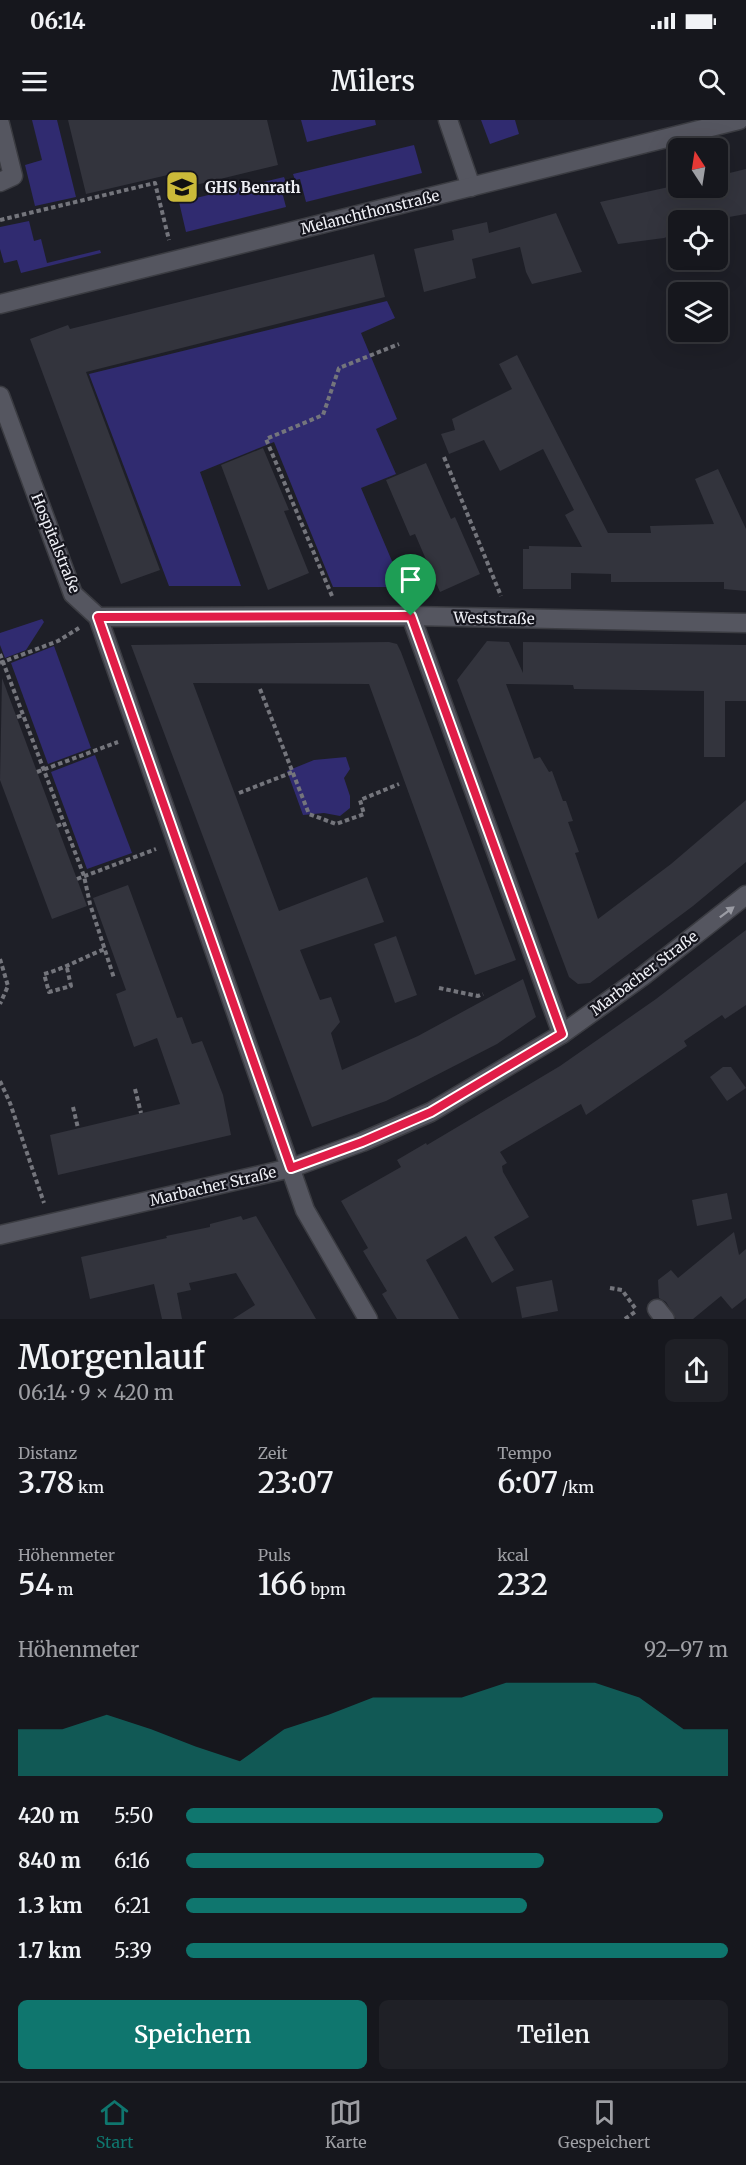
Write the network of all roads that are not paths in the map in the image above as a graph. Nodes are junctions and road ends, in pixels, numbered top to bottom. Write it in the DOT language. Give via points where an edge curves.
graph roads {
  1 [pos="448,120"];
  2 [pos="740,120"];
  3 [pos="0,124"];
  4 [pos="0,182"];
  5 [pos="471,187"];
  6 [pos="0,304"];
  7 [pos="0,396"];
  8 [pos="411,616"];
  9 [pos="98,617"];
  10 [pos="746,623"];
  11 [pos="746,895"];
  12 [pos="562,1034"];
  13 [pos="291,1168"];
  14 [pos="0,1235"];
  15 [pos="368,1319"];
  1 -- 5 [label="street"];
  2 -- 5 [label="street, Melanchthonstraße"];
  3 -- 4 [label="street" via="13,176"];
  5 -- 6 [label="street, Melanchthonstraße"];
  7 -- 9 [label="street, Hospitalstraße" via="73,594"];
  8 -- 9 [label="street, Weststraße"];
  8 -- 10 [label="street, Weststraße"];
  8 -- 12 [label="street"];
  9 -- 13 [label="street, Hospitalstraße"];
  12 -- 11 [label="street, Marbacher Straße, one-way"];
  12 -- 13 [label="street, Marbacher Straße" via="431,1112"];
  13 -- 14 [label="street, Marbacher Straße"];
  13 -- 15 [label="street, Hospitalstraße" via="305,1210"];
}
